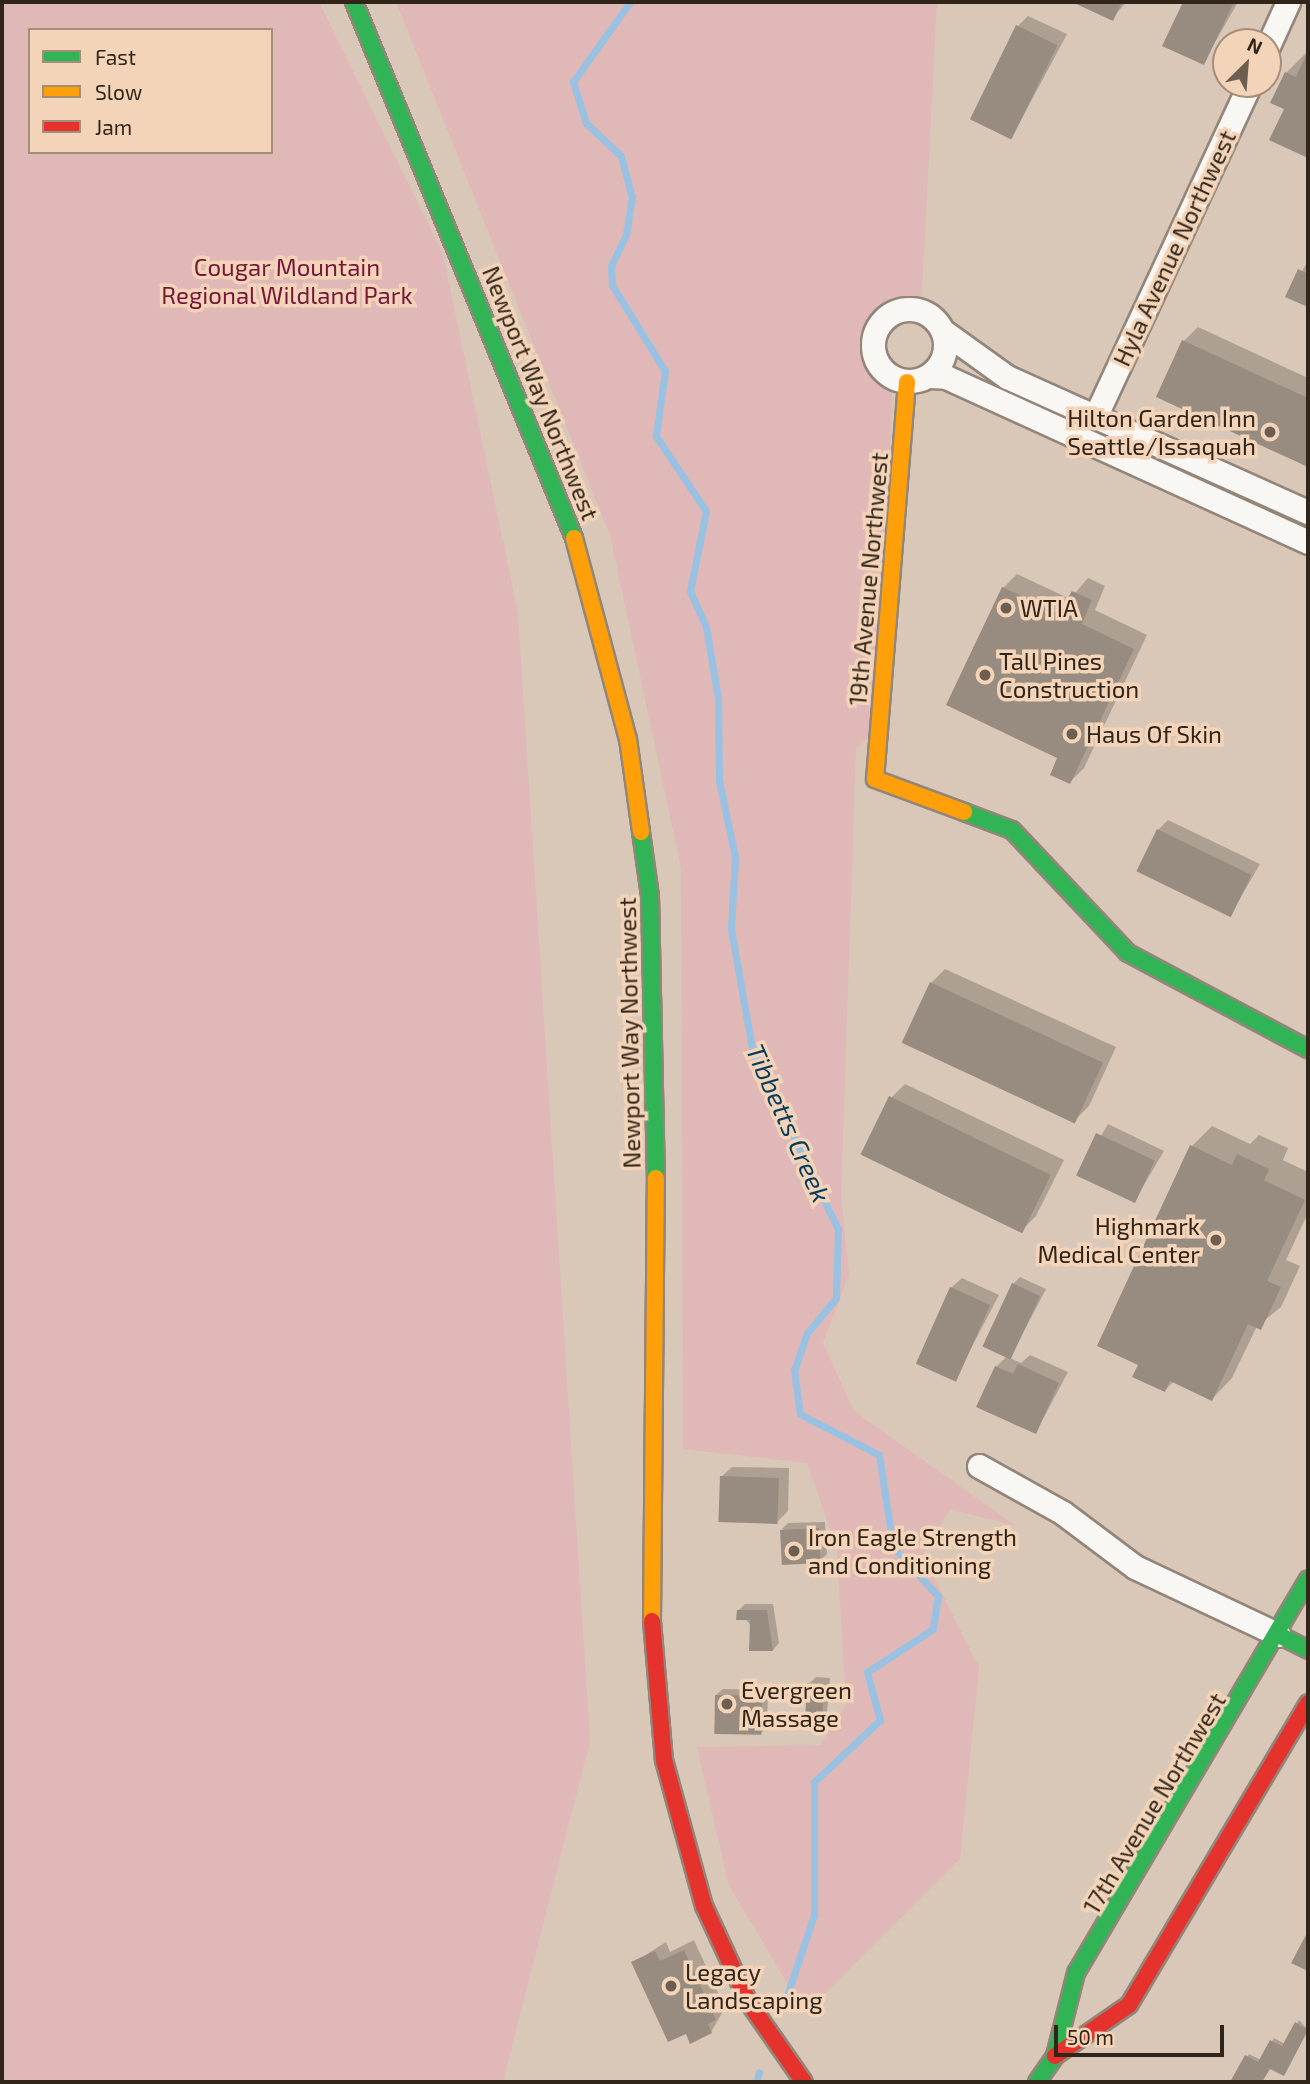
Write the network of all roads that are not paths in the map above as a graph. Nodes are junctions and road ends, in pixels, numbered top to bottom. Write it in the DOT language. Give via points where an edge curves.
graph roads {
  1 [pos="354,2"];
  2 [pos="1288,2"];
  3 [pos="1276,28"];
  4 [pos="1243,98"];
  5 [pos="943,331"];
  6 [pos="918,379"];
  7 [pos="1097,413"];
  8 [pos="1308,512"];
  9 [pos="1308,542"];
  10 [pos="1308,1049"];
  11 [pos="979,1466"];
  12 [pos="1308,1579"];
  13 [pos="1279,1635"];
  14 [pos="1308,1650"];
  15 [pos="1308,1703"];
  16 [pos="1055,2056"];
  17 [pos="804,2082"];
  18 [pos="1037,2082"];
  1 -- 17 [label="street, Newport Way Northwest" via="564,503 628,739 650,909 657,1095 652,1657 664,1760 704,1906 749,2003"];
  2 -- 3 [label="street"];
  4 -- 7 [label="street, Hyla Avenue Northwest"];
  5 -- 6 [label="street" via="945,351"];
  5 -- 6 [label="street" via="930,315 908,309 881,323 875,357 887,373"];
  5 -- 7 [label="street" via="991,368"];
  6 -- 9 [label="street" via="946,377"];
  6 -- 10 [label="street, 19th Avenue Northwest" via="875,779 1012,830 1128,953"];
  7 -- 8 [label="street"];
  11 -- 13 [label="street" via="1063,1513 1135,1567"];
  12 -- 13 [label="street, 17th Avenue Northwest"];
  13 -- 14 [label="street"];
  13 -- 16 [label="street, 17th Avenue Northwest" via="1076,1973"];
  15 -- 16 [label="street, 17th Avenue Northwest" via="1129,2006"];
  16 -- 18 [label="street, 17th Avenue Northwest"];
}
